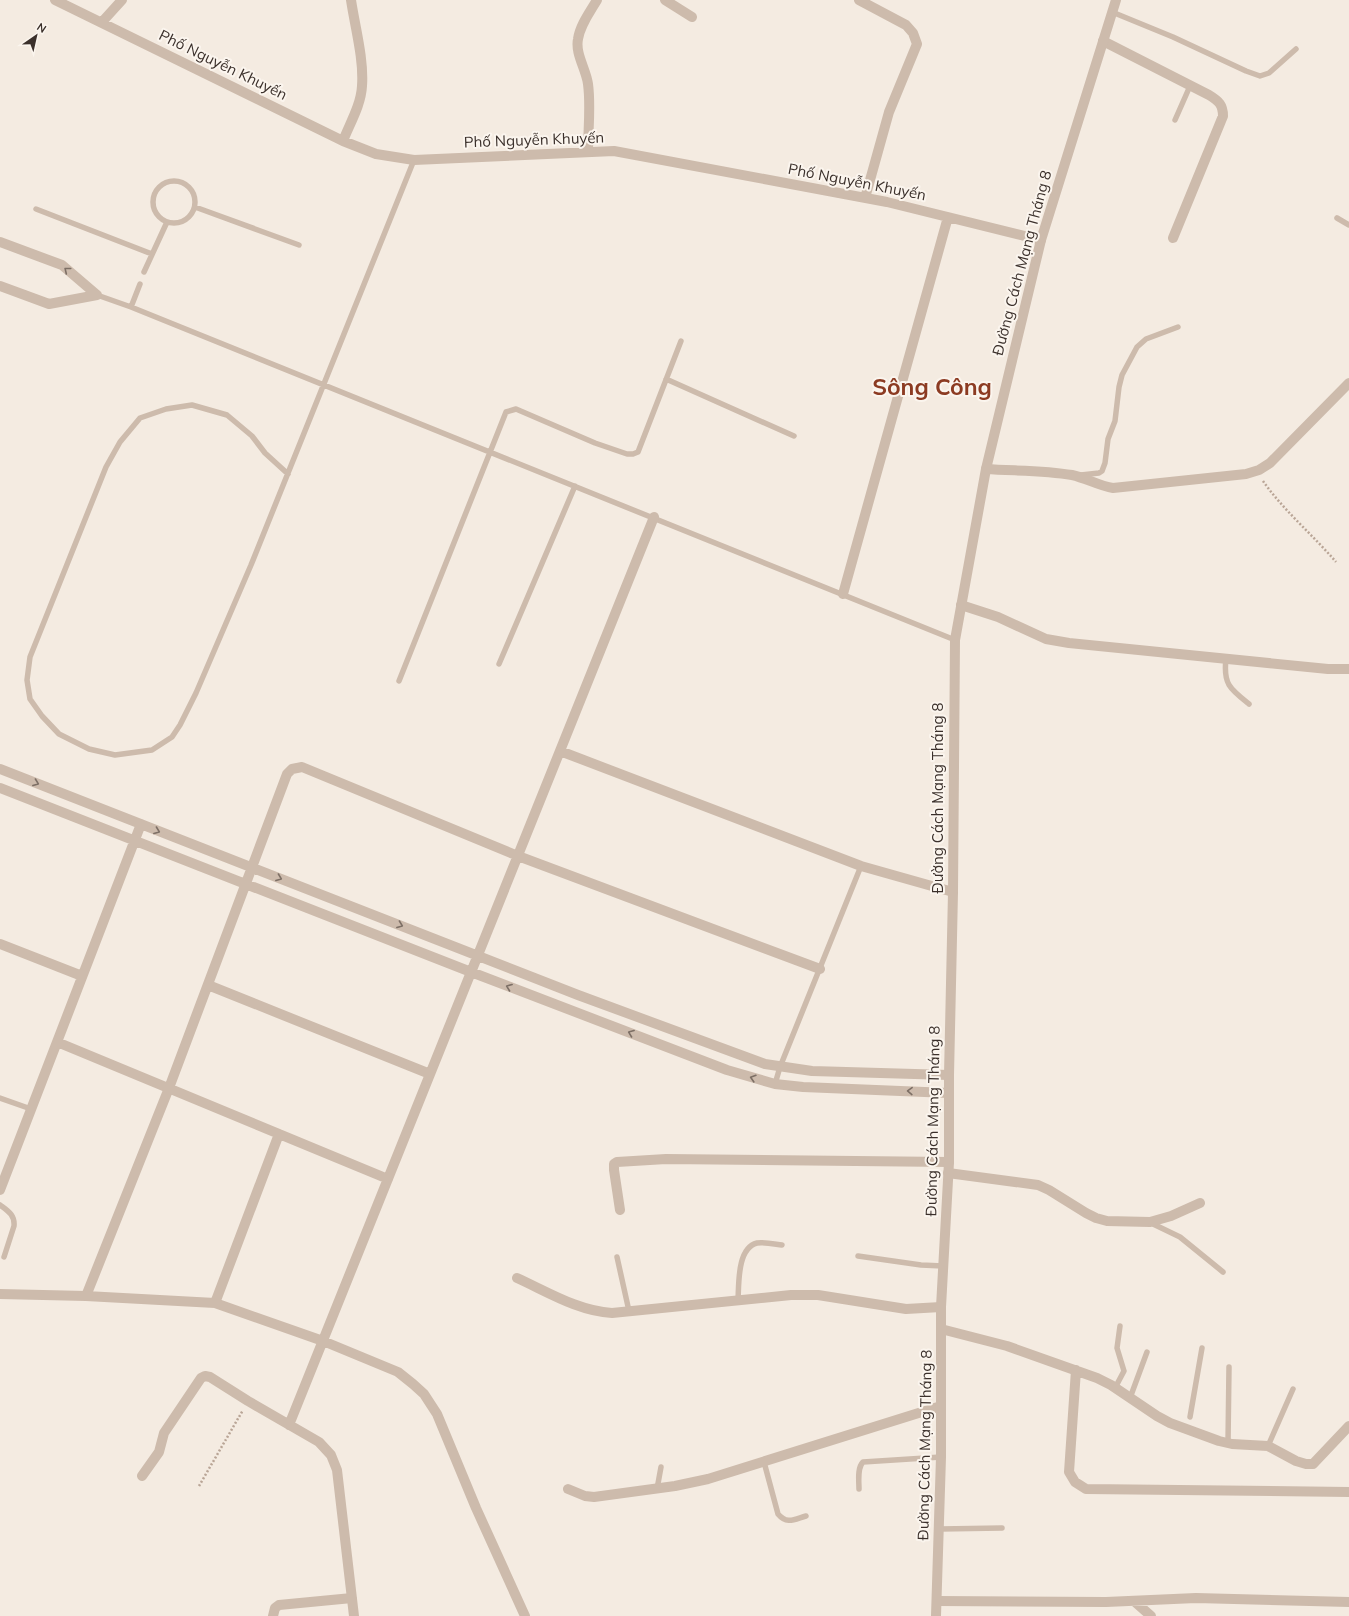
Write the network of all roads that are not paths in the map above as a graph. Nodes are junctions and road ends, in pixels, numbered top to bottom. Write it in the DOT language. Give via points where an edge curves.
graph roads {
  1 [pos="55,0"];
  2 [pos="122,0"];
  3 [pos="351,0"];
  4 [pos="597,0"];
  5 [pos="665,0"];
  6 [pos="859,0"];
  7 [pos="1116,0"];
  8 [pos="1112,12"];
  9 [pos="692,17"];
  10 [pos="102,22"];
  11 [pos="1103,41"];
  12 [pos="1296,49"];
  13 [pos="1190,86"];
  14 [pos="1176,120"];
  15 [pos="343,141"];
  16 [pos="588,152"];
  17 [pos="414,160"];
  18 [pos="866,198"];
  19 [pos="195,207"];
  20 [pos="36,209"];
  21 [pos="948,217"];
  22 [pos="1337,218"];
  23 [pos="167,222"];
  24 [pos="1349,224"];
  25 [pos="1173,238"];
  26 [pos="1041,240"];
  27 [pos="0,242"];
  28 [pos="299,245"];
  29 [pos="152,254"];
  30 [pos="144,272"];
  31 [pos="140,284"];
  32 [pos="0,286"];
  33 [pos="97,295"];
  34 [pos="131,307"];
  35 [pos="1178,327"];
  36 [pos="681,341"];
  37 [pos="666,379"];
  38 [pos="1349,383"];
  39 [pos="325,385"];
  40 [pos="794,436"];
  41 [pos="490,451"];
  42 [pos="986,469"];
  43 [pos="288,474"];
  44 [pos="1074,476"];
  45 [pos="575,486"];
  46 [pos="654,517"];
  47 [pos="843,594"];
  48 [pos="961,606"];
  49 [pos="954,640"];
  50 [pos="1226,658"];
  51 [pos="499,664"];
  52 [pos="1349,668"];
  53 [pos="399,681"];
  54 [pos="1249,704"];
  55 [pos="560,751"];
  56 [pos="0,769"];
  57 [pos="0,788"];
  58 [pos="141,824"];
  59 [pos="135,840"];
  60 [pos="518,856"];
  61 [pos="861,866"];
  62 [pos="252,867"];
  63 [pos="246,884"];
  64 [pos="953,892"];
  65 [pos="0,944"];
  66 [pos="478,955"];
  67 [pos="820,968"];
  68 [pos="471,972"];
  69 [pos="82,976"];
  70 [pos="208,985"];
  71 [pos="578,995"];
  72 [pos="572,1011"];
  73 [pos="57,1042"];
  74 [pos="780,1067"];
  75 [pos="430,1074"];
  76 [pos="949,1075"];
  77 [pos="775,1084"];
  78 [pos="169,1088"];
  79 [pos="949,1092"];
  80 [pos="0,1098"];
  81 [pos="31,1109"];
  82 [pos="279,1134"];
  83 [pos="949,1162"];
  84 [pos="948,1173"];
  85 [pos="388,1179"];
  86 [pos="0,1190"];
  87 [pos="1200,1203"];
  88 [pos="0,1205"];
  89 [pos="620,1210"];
  90 [pos="1150,1222"];
  91 [pos="782,1245"];
  92 [pos="858,1256"];
  93 [pos="4,1257"];
  94 [pos="617,1257"];
  95 [pos="943,1266"];
  96 [pos="1223,1272"];
  97 [pos="517,1278"];
  98 [pos="0,1294"];
  99 [pos="86,1296"];
  100 [pos="738,1300"];
  101 [pos="215,1303"];
  102 [pos="941,1307"];
  103 [pos="629,1311"];
  104 [pos="1120,1326"];
  105 [pos="941,1329"];
  106 [pos="323,1341"];
  107 [pos="1202,1348"];
  108 [pos="1147,1352"];
  109 [pos="1229,1367"];
  110 [pos="1076,1370"];
  111 [pos="1115,1388"];
  112 [pos="1293,1390"];
  113 [pos="1130,1398"];
  114 [pos="941,1406"];
  115 [pos="1188,1423"];
  116 [pos="289,1425"];
  117 [pos="1349,1426"];
  118 [pos="1228,1443"];
  119 [pos="1268,1446"];
  120 [pos="941,1456"];
  121 [pos="764,1462"];
  122 [pos="661,1467"];
  123 [pos="142,1476"];
  124 [pos="568,1489"];
  125 [pos="657,1489"];
  126 [pos="859,1489"];
  127 [pos="1349,1492"];
  128 [pos="806,1516"];
  129 [pos="1002,1528"];
  130 [pos="940,1529"];
  131 [pos="352,1598"];
  132 [pos="937,1601"];
  133 [pos="1134,1601"];
  134 [pos="1349,1602"];
  135 [pos="273,1616"];
  136 [pos="354,1616"];
  137 [pos="525,1616"];
  138 [pos="936,1616"];
  139 [pos="1152,1616"];
  1 -- 10 [label="street, Phố Nguyễn Khuyến"];
  2 -- 10 [label="street"];
  3 -- 15 [label="street" via="362,68 362,86 358,104"];
  4 -- 16 [label="street" via="577,40 588,81"];
  5 -- 9 [label="street"];
  6 -- 18 [label="street" via="906,25 913,33 917,44 889,112"];
  7 -- 8 [label="street, Đường Cách Mạng Tháng 8"];
  8 -- 11 [label="street, Đường Cách Mạng Tháng 8"];
  8 -- 12 [label="lane" via="1260,76 1269,73"];
  10 -- 15 [label="street, Phố Nguyễn Khuyến"];
  11 -- 13 [label="street"];
  11 -- 26 [label="street, Đường Cách Mạng Tháng 8"];
  13 -- 14 [label="lane"];
  13 -- 25 [label="street" via="1218,101 1223,108 1223,116"];
  15 -- 17 [label="street, Phố Nguyễn Khuyến" via="376,154"];
  16 -- 17 [label="street, Phố Nguyễn Khuyến"];
  16 -- 18 [label="street, Phố Nguyễn Khuyến" via="614,151"];
  17 -- 39 [label="lane"];
  18 -- 21 [label="street, Phố Nguyễn Khuyến"];
  19 -- 23 [label="lane" via="184,221"];
  19 -- 23 [label="lane" via="195,197 190,188 182,182 173,180 163,182 156,189 152,199 158,217"];
  19 -- 28 [label="lane"];
  20 -- 29 [label="lane"];
  21 -- 26 [label="street, Phố Nguyễn Khuyến"];
  21 -- 47 [label="street"];
  22 -- 24 [label="lane"];
  23 -- 29 [label="lane"];
  26 -- 42 [label="street, Đường Cách Mạng Tháng 8"];
  33 -- 27 [label="street, one-way" via="62,265"];
  29 -- 30 [label="lane"];
  31 -- 34 [label="lane"];
  32 -- 33 [label="street" via="49,304"];
  33 -- 34 [label="lane"];
  34 -- 39 [label="lane"];
  35 -- 44 [label="lane" via="1146,339 1137,347 1122,375 1102,471"];
  36 -- 37 [label="lane"];
  37 -- 40 [label="lane"];
  37 -- 41 [label="lane" via="638,452 627,454 595,443 516,409 506,412"];
  38 -- 44 [label="street" via="1270,463 1259,470 1246,474 1113,488"];
  39 -- 41 [label="lane"];
  39 -- 43 [label="lane"];
  41 -- 45 [label="lane"];
  41 -- 53 [label="lane"];
  42 -- 44 [label="street"];
  42 -- 48 [label="street, Đường Cách Mạng Tháng 8"];
  43 -- 43 [label="lane" via="196,693 172,737 152,750 115,755 89,749 59,734 30,699 27,680 30,657 106,467 120,442 140,418 166,409 192,405 227,415 252,436 265,453"];
  45 -- 46 [label="lane"];
  45 -- 51 [label="lane"];
  46 -- 47 [label="lane"];
  46 -- 55 [label="street"];
  47 -- 49 [label="lane"];
  48 -- 49 [label="street, Đường Cách Mạng Tháng 8"];
  48 -- 50 [label="street" via="998,617 1046,638 1069,643"];
  49 -- 64 [label="street, Đường Cách Mạng Tháng 8"];
  50 -- 52 [label="street" via="1328,669"];
  50 -- 54 [label="lane" via="1226,680 1229,687"];
  55 -- 60 [label="street"];
  55 -- 61 [label="street"];
  56 -- 58 [label="street, one-way"];
  57 -- 59 [label="street"];
  58 -- 59 [label="street"];
  58 -- 62 [label="street, one-way"];
  59 -- 63 [label="street"];
  59 -- 69 [label="street"];
  60 -- 62 [label="street" via="302,767 292,769 287,774"];
  60 -- 66 [label="street"];
  60 -- 67 [label="street"];
  61 -- 64 [label="street"];
  61 -- 67 [label="lane"];
  62 -- 63 [label="street"];
  62 -- 66 [label="street, one-way"];
  63 -- 68 [label="street"];
  63 -- 70 [label="street"];
  64 -- 76 [label="street, Đường Cách Mạng Tháng 8"];
  65 -- 69 [label="street"];
  66 -- 68 [label="street"];
  66 -- 71 [label="street"];
  67 -- 74 [label="lane"];
  72 -- 68 [label="street, one-way"];
  68 -- 75 [label="street"];
  69 -- 73 [label="street"];
  70 -- 75 [label="street"];
  70 -- 78 [label="street"];
  71 -- 72 [label="street"];
  71 -- 74 [label="street" via="765,1064"];
  77 -- 72 [label="street, one-way" via="727,1070"];
  73 -- 78 [label="street"];
  73 -- 81 [label="street"];
  74 -- 76 [label="street" via="812,1071"];
  74 -- 77 [label="lane"];
  75 -- 85 [label="street"];
  76 -- 79 [label="street, Đường Cách Mạng Tháng 8"];
  79 -- 77 [label="street, one-way"];
  78 -- 82 [label="street"];
  78 -- 99 [label="street"];
  79 -- 83 [label="street, Đường Cách Mạng Tháng 8"];
  80 -- 81 [label="lane"];
  81 -- 86 [label="street"];
  82 -- 85 [label="street"];
  82 -- 101 [label="street"];
  83 -- 84 [label="street, Đường Cách Mạng Tháng 8"];
  83 -- 89 [label="street" via="682,1159 617,1162 614,1164 614,1170"];
  84 -- 90 [label="street" via="1038,1185 1096,1218 1107,1221"];
  84 -- 95 [label="street, Đường Cách Mạng Tháng 8"];
  85 -- 106 [label="street"];
  87 -- 90 [label="street"];
  88 -- 93 [label="lane" via="11,1214 14,1221"];
  90 -- 96 [label="lane" via="1180,1237"];
  91 -- 100 [label="lane" via="756,1244 745,1253 741,1261"];
  92 -- 95 [label="lane"];
  94 -- 103 [label="lane"];
  95 -- 102 [label="street, Đường Cách Mạng Tháng 8"];
  97 -- 103 [label="street" via="584,1309 598,1312"];
  98 -- 99 [label="street"];
  99 -- 101 [label="street"];
  100 -- 102 [label="street" via="818,1295 906,1309"];
  100 -- 103 [label="street"];
  101 -- 106 [label="street"];
  102 -- 105 [label="street, Đường Cách Mạng Tháng 8"];
  104 -- 111 [label="lane" via="1117,1348 1124,1371"];
  105 -- 110 [label="street" via="1007,1346"];
  105 -- 114 [label="street, Đường Cách Mạng Tháng 8"];
  106 -- 116 [label="street"];
  106 -- 137 [label="street" via="398,1372 424,1394 437,1414"];
  107 -- 115 [label="lane"];
  108 -- 113 [label="lane"];
  109 -- 118 [label="lane"];
  110 -- 111 [label="street"];
  110 -- 127 [label="street" via="1069,1472 1076,1482 1086,1489"];
  111 -- 113 [label="street"];
  112 -- 119 [label="lane"];
  113 -- 115 [label="street" via="1157,1416"];
  114 -- 120 [label="street, Đường Cách Mạng Tháng 8"];
  114 -- 121 [label="street"];
  115 -- 118 [label="street" via="1219,1441"];
  116 -- 123 [label="street" via="205,1376 201,1378 164,1433 160,1452"];
  116 -- 131 [label="street" via="319,1442 331,1455 337,1470"];
  117 -- 119 [label="street" via="1313,1464 1296,1461"];
  118 -- 119 [label="street"];
  120 -- 126 [label="lane" via="863,1462 860,1464"];
  120 -- 130 [label="street, Đường Cách Mạng Tháng 8"];
  121 -- 125 [label="street" via="708,1479"];
  121 -- 128 [label="lane" via="778,1514 787,1521"];
  122 -- 125 [label="lane"];
  124 -- 125 [label="street" via="594,1497"];
  129 -- 130 [label="lane"];
  130 -- 132 [label="street, Đường Cách Mạng Tháng 8"];
  131 -- 135 [label="street" via="279,1605 275,1608"];
  131 -- 136 [label="street"];
  132 -- 133 [label="street"];
  132 -- 138 [label="street, Đường Cách Mạng Tháng 8"];
  133 -- 134 [label="street" via="1196,1598"];
  133 -- 139 [label="street"];
}
